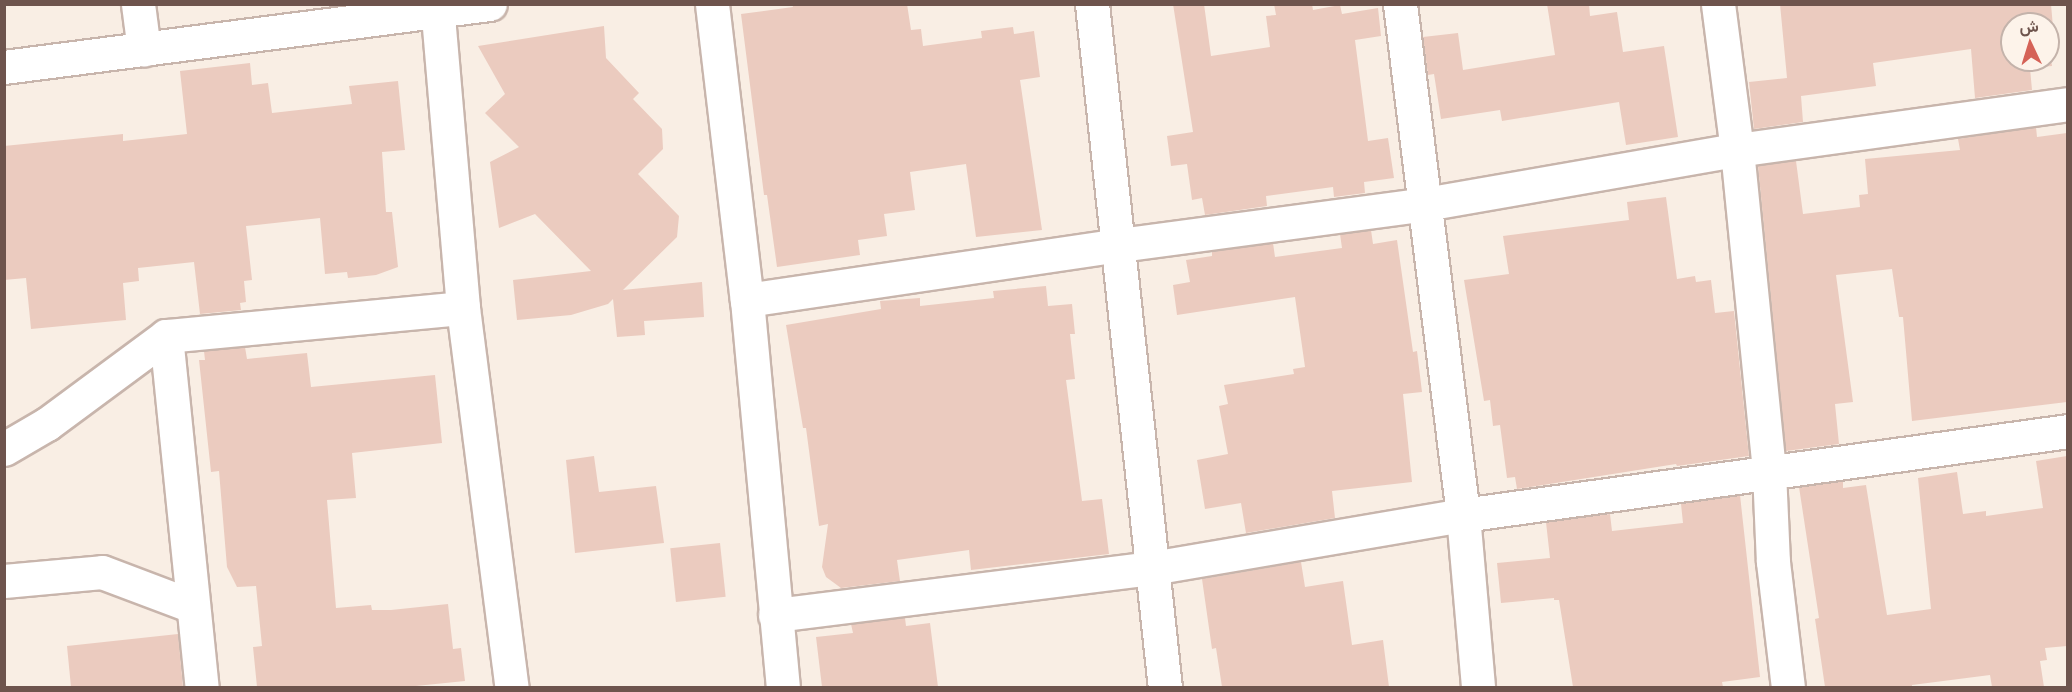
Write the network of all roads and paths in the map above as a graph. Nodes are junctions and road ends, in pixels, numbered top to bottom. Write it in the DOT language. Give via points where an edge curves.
graph roads {
  1 [pos="138,4"];
  2 [pos="490,4"];
  3 [pos="712,4"];
  4 [pos="1092,4"];
  5 [pos="1400,4"];
  6 [pos="1718,4"];
  7 [pos="437,8"];
  8 [pos="144,50"];
  9 [pos="4,67"];
  10 [pos="2067,104"];
  11 [pos="1737,150"];
  12 [pos="1426,204"];
  13 [pos="1119,245"];
  14 [pos="747,300"];
  15 [pos="462,308"];
  16 [pos="166,336"];
  17 [pos="2067,431"];
  18 [pos="4,449"];
  19 [pos="1769,471"];
  20 [pos="1463,515"];
  21 [pos="1152,568"];
  22 [pos="4,581"];
  23 [pos="192,606"];
  24 [pos="776,615"];
  25 [pos="202,687"];
  26 [pos="512,687"];
  27 [pos="783,687"];
  28 [pos="1165,687"];
  29 [pos="1478,687"];
  30 [pos="1788,687"];
  1 -- 8 [label="street"];
  2 -- 7 [label="street"];
  3 -- 14 [label="street"];
  4 -- 13 [label="street"];
  5 -- 12 [label="street"];
  6 -- 11 [label="street"];
  7 -- 8 [label="street"];
  7 -- 15 [label="street"];
  8 -- 9 [label="street"];
  10 -- 11 [label="street"];
  11 -- 12 [label="street"];
  11 -- 19 [label="street"];
  12 -- 13 [label="street"];
  12 -- 20 [label="street"];
  13 -- 14 [label="street"];
  13 -- 21 [label="street"];
  14 -- 24 [label="street"];
  15 -- 16 [label="street"];
  15 -- 26 [label="street"];
  16 -- 18 [label="street" via="47,423"];
  16 -- 23 [label="street"];
  17 -- 19 [label="street"];
  19 -- 20 [label="street"];
  19 -- 30 [label="street" via="1773,562"];
  20 -- 21 [label="street"];
  20 -- 29 [label="street"];
  21 -- 24 [label="street"];
  21 -- 28 [label="street"];
  22 -- 23 [label="street" via="102,572"];
  23 -- 25 [label="street"];
  24 -- 27 [label="street"];
}
